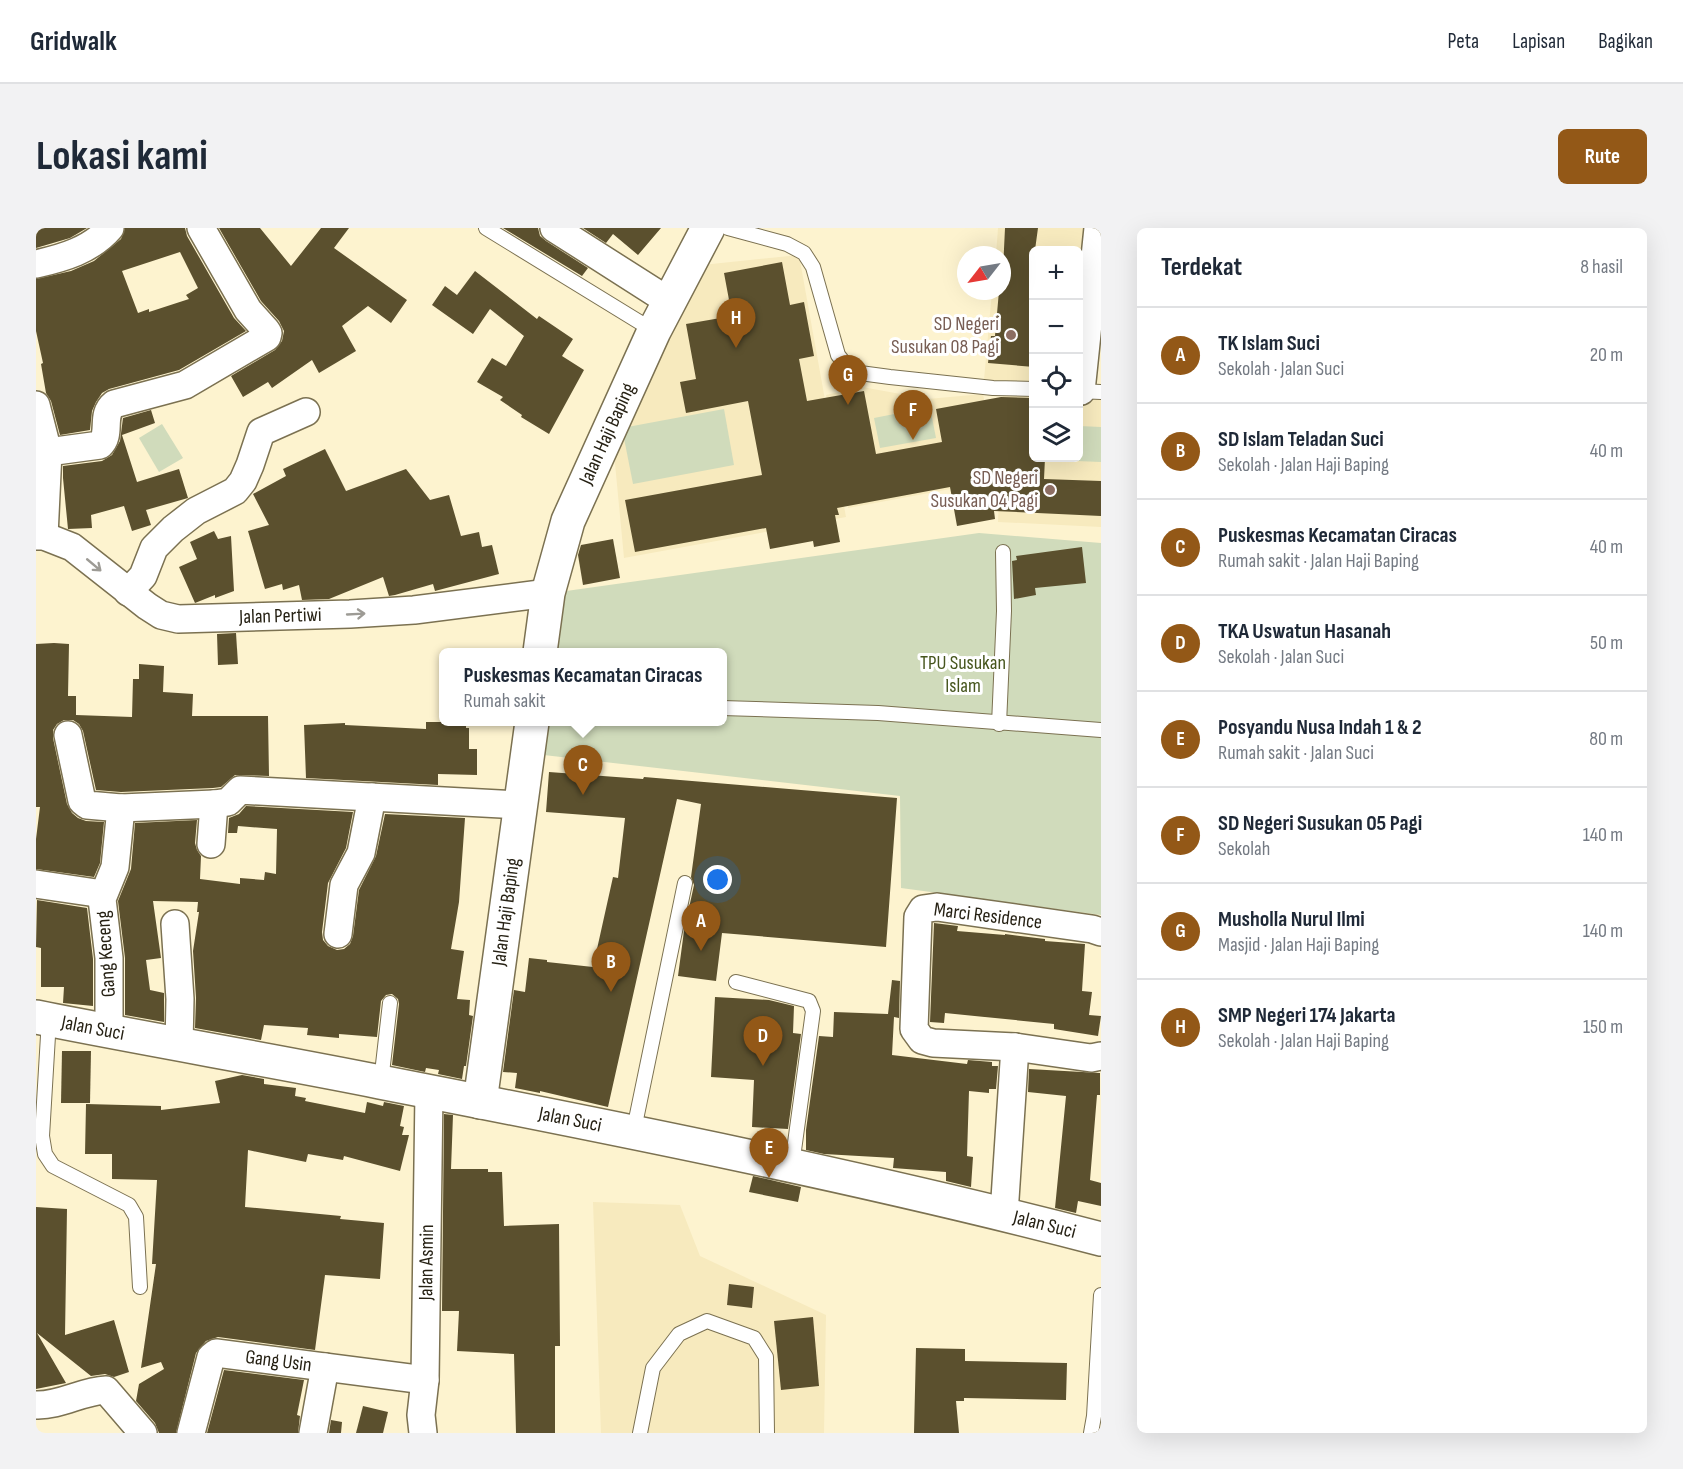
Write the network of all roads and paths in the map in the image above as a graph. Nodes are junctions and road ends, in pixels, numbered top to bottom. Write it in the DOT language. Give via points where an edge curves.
graph roads {
  1 [pos="110,228"];
  2 [pos="201,228"];
  3 [pos="486,228"];
  4 [pos="554,228"];
  5 [pos="708,228"];
  6 [pos="728,228"];
  7 [pos="1098,228"];
  8 [pos="36,264"];
  9 [pos="670,302"];
  10 [pos="654,331"];
  11 [pos="1029,389"];
  12 [pos="1087,391"];
  13 [pos="36,405"];
  14 [pos="306,412"];
  15 [pos="48,452"];
  16 [pos="40,536"];
  17 [pos="1003,552"];
  18 [pos="129,592"];
  19 [pos="548,593"];
  20 [pos="541,648"];
  21 [pos="727,708"];
  22 [pos="999,724"];
  23 [pos="531,726"];
  24 [pos="1101,730"];
  25 [pos="68,735"];
  26 [pos="372,797"];
  27 [pos="214,804"];
  28 [pos="520,806"];
  29 [pos="122,808"];
  30 [pos="211,844"];
  31 [pos="685,883"];
  32 [pos="36,884"];
  33 [pos="103,894"];
  34 [pos="175,924"];
  35 [pos="1101,932"];
  36 [pos="338,934"];
  37 [pos="736,982"];
  38 [pos="390,1003"];
  39 [pos="43,1018"];
  40 [pos="109,1031"];
  41 [pos="179,1045"];
  42 [pos="1015,1047"];
  43 [pos="1101,1056"];
  44 [pos="381,1082"];
  45 [pos="429,1092"];
  46 [pos="480,1102"];
  47 [pos="633,1134"];
  48 [pos="792,1166"];
  49 [pos="1004,1214"];
  50 [pos="1101,1239"];
  51 [pos="140,1287"];
  52 [pos="1101,1295"];
  53 [pos="325,1367"];
  54 [pos="425,1380"];
  55 [pos="36,1405"];
  56 [pos="143,1433"];
  57 [pos="191,1433"];
  58 [pos="313,1433"];
  59 [pos="423,1433"];
  60 [pos="640,1433"];
  61 [pos="767,1433"];
  62 [pos="1091,1433"];
  1 -- 8 [label="street" via="96,242"];
  2 -- 15 [label="street" via="267,337 185,385 114,404 107,412 106,438 100,445"];
  3 -- 10 [label="lane"];
  4 -- 9 [label="street"];
  5 -- 9 [label="street, Jalan Haji Baping"];
  6 -- 11 [label="lane" via="788,244 804,253 813,267 838,355 848,368 860,374"];
  7 -- 12 [label="street"];
  9 -- 10 [label="street, Jalan Haji Baping"];
  10 -- 19 [label="street, Jalan Haji Baping" via="568,521"];
  13 -- 15 [label="street"];
  14 -- 18 [label="street" via="261,432 247,473 235,491 196,511 172,529 154,548 143,576"];
  15 -- 16 [label="street"];
  16 -- 18 [label="street, Jalan Pertiwi, one-way" via="72,547"];
  17 -- 22 [label="lane"];
  18 -- 19 [label="street, Jalan Pertiwi, one-way" via="161,615 200,620 414,610"];
  19 -- 20 [label="street, Jalan Haji Baping"];
  21 -- 22 [label="lane"];
  22 -- 24 [label="lane"];
  23 -- 28 [label="street, Jalan Haji Baping"];
  25 -- 29 [label="street" via="83,803"];
  26 -- 27 [label="street" via="240,790 228,802"];
  26 -- 28 [label="street"];
  26 -- 36 [label="street" via="361,853 344,885"];
  27 -- 29 [label="street"];
  27 -- 30 [label="street"];
  28 -- 46 [label="street, Jalan Haji Baping"];
  29 -- 33 [label="street, Gang Keceng" via="115,867"];
  31 -- 47 [label="lane"];
  32 -- 33 [label="street"];
  33 -- 40 [label="street, Gang Keceng" via="109,958"];
  34 -- 41 [label="street"];
  35 -- 42 [label="street, Marci Residence" via="937,907 920,913 916,1034 933,1043"];
  37 -- 48 [label="lane" via="809,1002 813,1011"];
  38 -- 44 [label="lane"];
  39 -- 40 [label="street, Jalan Suci"];
  39 -- 51 [label="lane" via="45,1154 53,1166 129,1205 136,1217"];
  40 -- 41 [label="street, Jalan Suci"];
  41 -- 44 [label="street, Jalan Suci"];
  42 -- 43 [label="street, Marci Residence" via="1091,1058"];
  42 -- 49 [label="street"];
  44 -- 45 [label="street, Jalan Suci"];
  45 -- 46 [label="street, Jalan Suci"];
  45 -- 54 [label="street, Jalan Asmin"];
  46 -- 47 [label="street, Jalan Suci"];
  47 -- 48 [label="street, Jalan Suci"];
  48 -- 49 [label="street, Jalan Suci"];
  49 -- 50 [label="street, Jalan Suci"];
  52 -- 62 [label="lane"];
  53 -- 54 [label="street, Gang Usin"];
  53 -- 57 [label="street, Gang Usin" via="216,1353 211,1357"];
  53 -- 58 [label="street"];
  54 -- 59 [label="street, Jalan Asmin"];
  55 -- 56 [label="street" via="106,1390"];
  60 -- 61 [label="lane" via="652,1368 679,1334 707,1321 754,1338 766,1357"];
}
